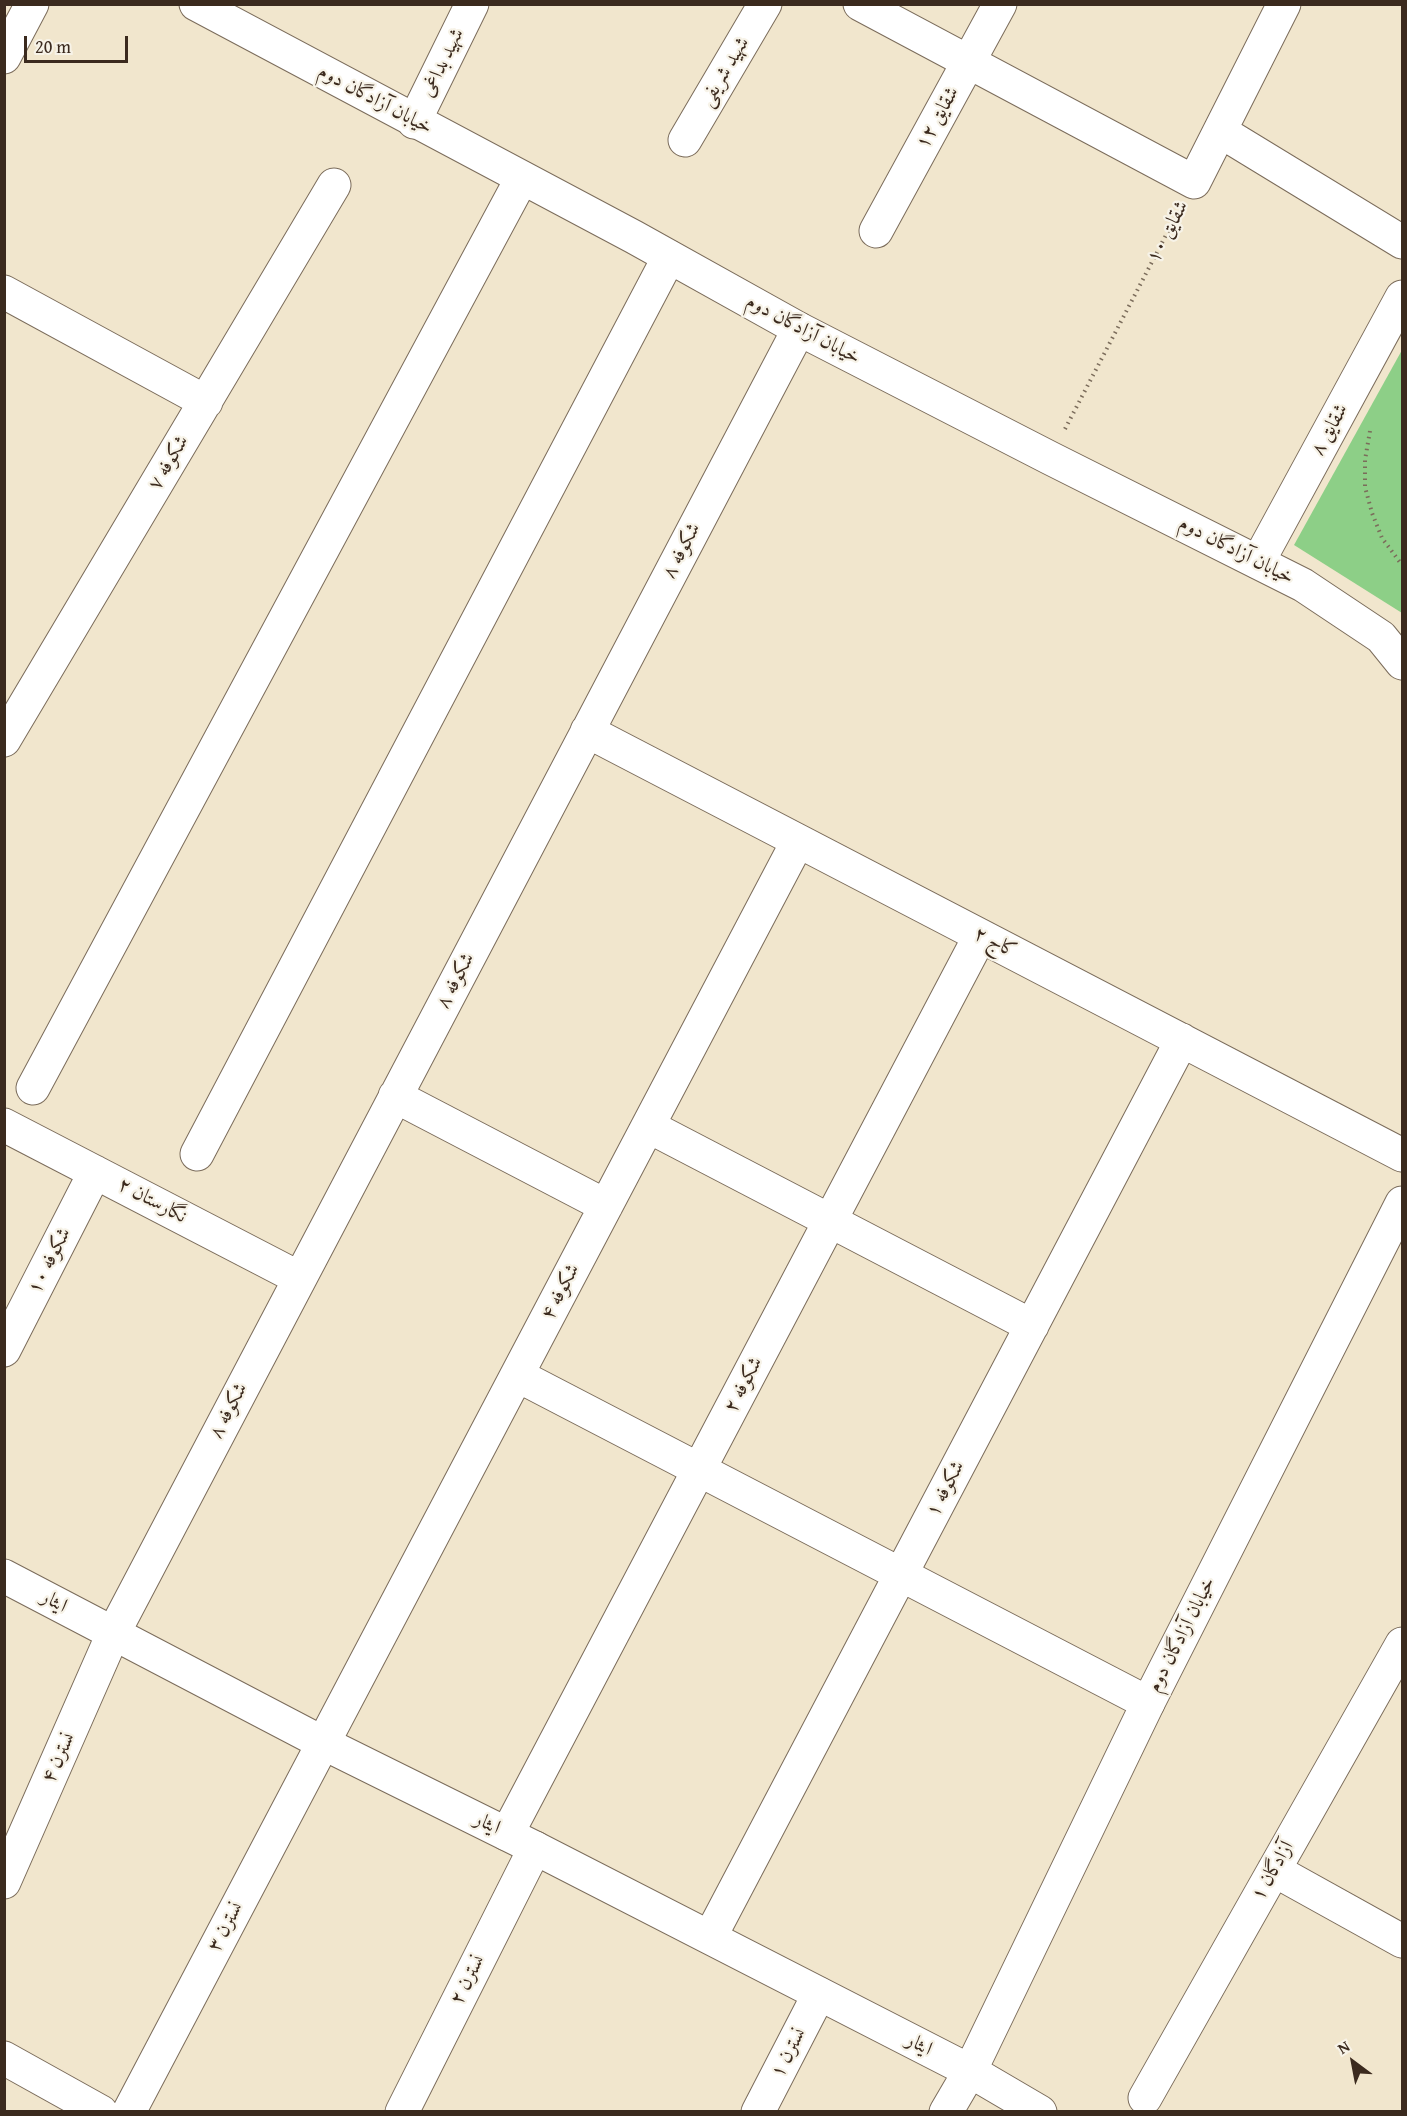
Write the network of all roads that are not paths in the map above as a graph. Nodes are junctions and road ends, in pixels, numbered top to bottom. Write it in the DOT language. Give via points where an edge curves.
graph roads {
  1 [pos="32,4"];
  2 [pos="196,4"];
  3 [pos="471,4"];
  4 [pos="765,4"];
  5 [pos="860,4"];
  6 [pos="1000,4"];
  7 [pos="1284,4"];
  8 [pos="4,57"];
  9 [pos="969,62"];
  10 [pos="414,122"];
  11 [pos="1220,131"];
  12 [pos="685,140"];
  13 [pos="522,178"];
  14 [pos="334,185"];
  15 [pos="876,231"];
  16 [pos="1402,242"];
  17 [pos="669,257"];
  18 [pos="4,292"];
  19 [pos="1402,297"];
  20 [pos="799,329"];
  21 [pos="206,402"];
  22 [pos="1258,562"];
  23 [pos="1402,663"];
  24 [pos="587,731"];
  25 [pos="4,740"];
  26 [pos="798,841"];
  27 [pos="980,936"];
  28 [pos="1182,1040"];
  29 [pos="33,1088"];
  30 [pos="395,1096"];
  31 [pos="4,1125"];
  32 [pos="648,1126"];
  33 [pos="197,1154"];
  34 [pos="1402,1155"];
  35 [pos="95,1172"];
  36 [pos="1402,1203"];
  37 [pos="606,1206"];
  38 [pos="830,1221"];
  39 [pos="299,1278"];
  40 [pos="1032,1326"];
  41 [pos="4,1350"];
  42 [pos="517,1375"];
  43 [pos="699,1469"];
  44 [pos="4,1575"];
  45 [pos="901,1575"];
  46 [pos="113,1634"];
  47 [pos="1402,1644"];
  48 [pos="1148,1703"];
  49 [pos="323,1743"];
  50 [pos="16,1821"];
  51 [pos="521,1841"];
  52 [pos="1274,1870"];
  53 [pos="4,1882"];
  54 [pos="710,1937"];
  55 [pos="1402,1941"];
  56 [pos="819,1994"];
  57 [pos="4,2058"];
  58 [pos="970,2071"];
  59 [pos="1145,2098"];
  60 [pos="100,2112"];
  61 [pos="129,2112"];
  62 [pos="402,2112"];
  63 [pos="758,2112"];
  64 [pos="946,2112"];
  65 [pos="1040,2112"];
  1 -- 8 [label="street"];
  2 -- 10 [label="street, خیابان آزادگان دوم"];
  3 -- 10 [label="street, شهید بداغی"];
  4 -- 12 [label="street, شهید شریفی"];
  5 -- 9 [label="street"];
  6 -- 9 [label="street, شقایق ۱۲"];
  7 -- 11 [label="street, شقایق ۱۰"];
  9 -- 11 [label="street, شقایق ۱۰" via="1194,182"];
  9 -- 15 [label="street, شقایق ۱۲"];
  10 -- 13 [label="street, خیابان آزادگان دوم"];
  11 -- 16 [label="street"];
  13 -- 17 [label="street, خیابان آزادگان دوم"];
  13 -- 29 [label="street"];
  14 -- 21 [label="street, شکوفه ۷"];
  17 -- 20 [label="street, خیابان آزادگان دوم"];
  17 -- 33 [label="street"];
  18 -- 21 [label="street"];
  19 -- 22 [label="street, شقایق ۸"];
  20 -- 22 [label="street, خیابان آزادگان دوم"];
  20 -- 24 [label="street, شکوفه ۸"];
  21 -- 25 [label="street, شکوفه ۷"];
  22 -- 23 [label="street, خیابان آزادگان دوم" via="1303,585 1382,637"];
  24 -- 26 [label="street, کاج ۲"];
  24 -- 30 [label="street, شکوفه ۸"];
  26 -- 27 [label="street, کاج ۲"];
  26 -- 32 [label="street, شکوفه ۴"];
  27 -- 28 [label="street, کاج ۲"];
  27 -- 38 [label="street, شکوفه ۲"];
  28 -- 34 [label="street, کاج ۲"];
  28 -- 40 [label="street, شکوفه ۱"];
  30 -- 37 [label="street"];
  30 -- 39 [label="street, شکوفه ۸"];
  31 -- 35 [label="street, نگارستان ۲"];
  32 -- 37 [label="street, شکوفه ۴"];
  32 -- 38 [label="street"];
  35 -- 39 [label="street, نگارستان ۲"];
  35 -- 41 [label="street, شکوفه ۱۰"];
  36 -- 48 [label="street, خیابان آزادگان دوم"];
  37 -- 42 [label="street, شکوفه ۴"];
  38 -- 40 [label="street"];
  38 -- 43 [label="street, شکوفه ۲"];
  39 -- 46 [label="street, شکوفه ۸"];
  40 -- 45 [label="street, شکوفه ۱"];
  42 -- 43 [label="street"];
  42 -- 49 [label="street, شکوفه ۴"];
  43 -- 45 [label="street"];
  43 -- 51 [label="street, شکوفه ۲"];
  44 -- 46 [label="street, ایثار"];
  45 -- 48 [label="street"];
  45 -- 54 [label="street, شکوفه ۱"];
  46 -- 49 [label="street, ایثار"];
  46 -- 50 [label="street, نسترن ۴" via="81,1712"];
  47 -- 52 [label="street, آزادگان ۱"];
  48 -- 58 [label="street, خیابان آزادگان دوم"];
  49 -- 51 [label="street, ایثار"];
  49 -- 61 [label="street, نسترن ۳"];
  50 -- 53 [label="street, نسترن ۴"];
  51 -- 54 [label="street, ایثار"];
  51 -- 62 [label="street, نسترن ۲"];
  52 -- 55 [label="street"];
  52 -- 59 [label="street, آزادگان ۱"];
  54 -- 56 [label="street, ایثار"];
  56 -- 58 [label="street, ایثار"];
  56 -- 63 [label="street, نسترن ۱"];
  57 -- 60 [label="street"];
  58 -- 64 [label="street, خیابان آزادگان دوم"];
  58 -- 65 [label="street, ایثار"];
}
